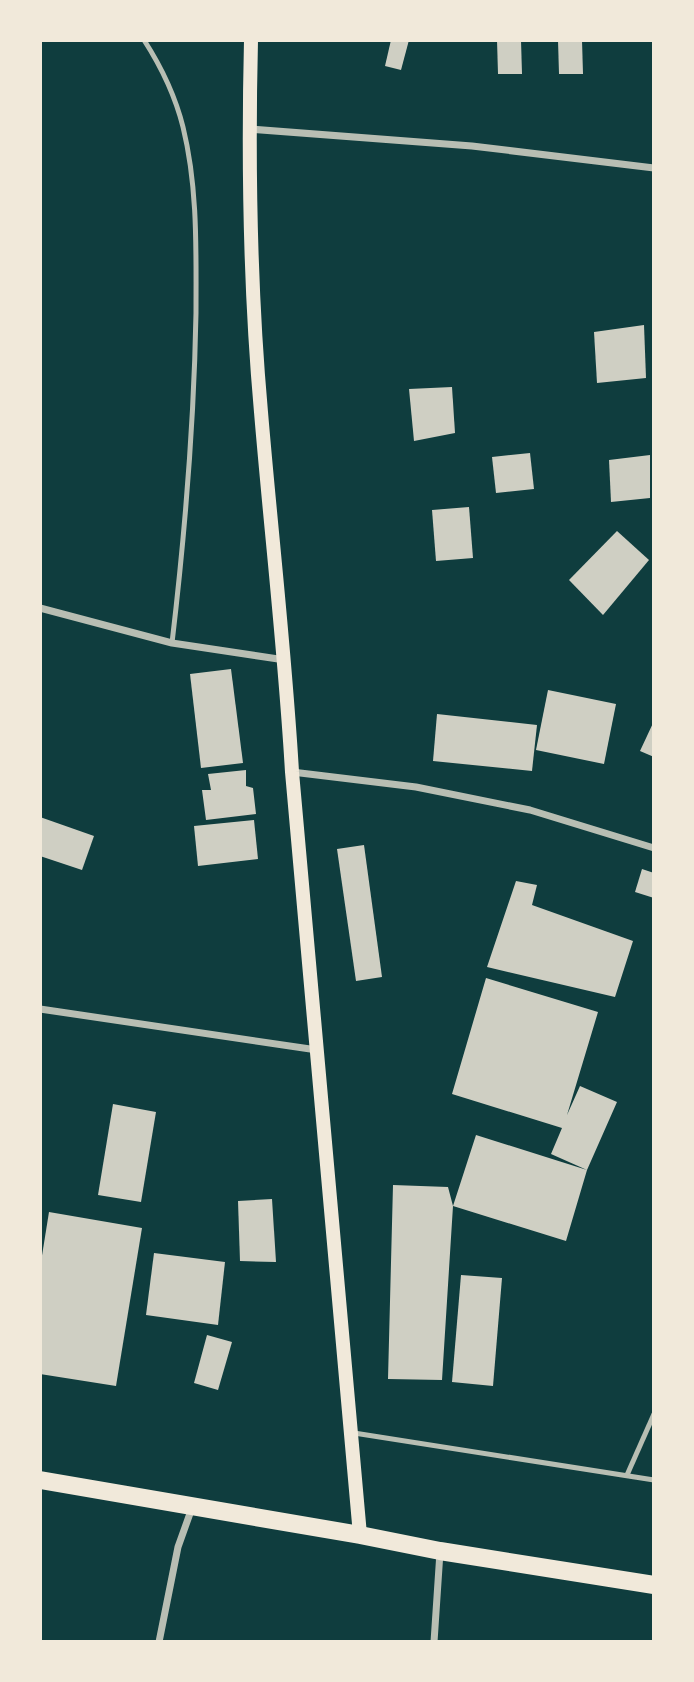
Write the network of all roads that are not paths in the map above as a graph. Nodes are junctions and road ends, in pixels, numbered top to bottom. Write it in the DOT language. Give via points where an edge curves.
graph roads {
  1 [pos="144,40"];
  2 [pos="251,40"];
  3 [pos="249,129"];
  4 [pos="654,168"];
  5 [pos="40,608"];
  6 [pos="172,643"];
  7 [pos="286,660"];
  8 [pos="292,772"];
  9 [pos="654,848"];
  10 [pos="40,1009"];
  11 [pos="317,1050"];
  12 [pos="654,1414"];
  13 [pos="351,1433"];
  14 [pos="627,1475"];
  15 [pos="40,1480"];
  16 [pos="654,1480"];
  17 [pos="193,1505"];
  18 [pos="360,1535"];
  19 [pos="440,1552"];
  20 [pos="654,1585"];
  21 [pos="159,1642"];
  22 [pos="433,1642"];
  1 -- 6 [label="lane" via="166,74 183,126 194,187 195,376 184,546"];
  2 -- 3 [label="main road"];
  3 -- 4 [label="street" via="472,146"];
  3 -- 7 [label="main road" via="261,411"];
  5 -- 6 [label="street"];
  6 -- 7 [label="street"];
  7 -- 8 [label="main road"];
  8 -- 9 [label="street" via="416,787 530,810"];
  8 -- 11 [label="main road"];
  10 -- 11 [label="street"];
  11 -- 13 [label="main road"];
  12 -- 14 [label="lane"];
  13 -- 14 [label="lane"];
  13 -- 18 [label="main road"];
  14 -- 16 [label="lane"];
  15 -- 17 [label="main road"];
  17 -- 18 [label="main road"];
  17 -- 21 [label="street" via="178,1546"];
  18 -- 19 [label="main road"];
  19 -- 20 [label="main road"];
  19 -- 22 [label="street"];
}
